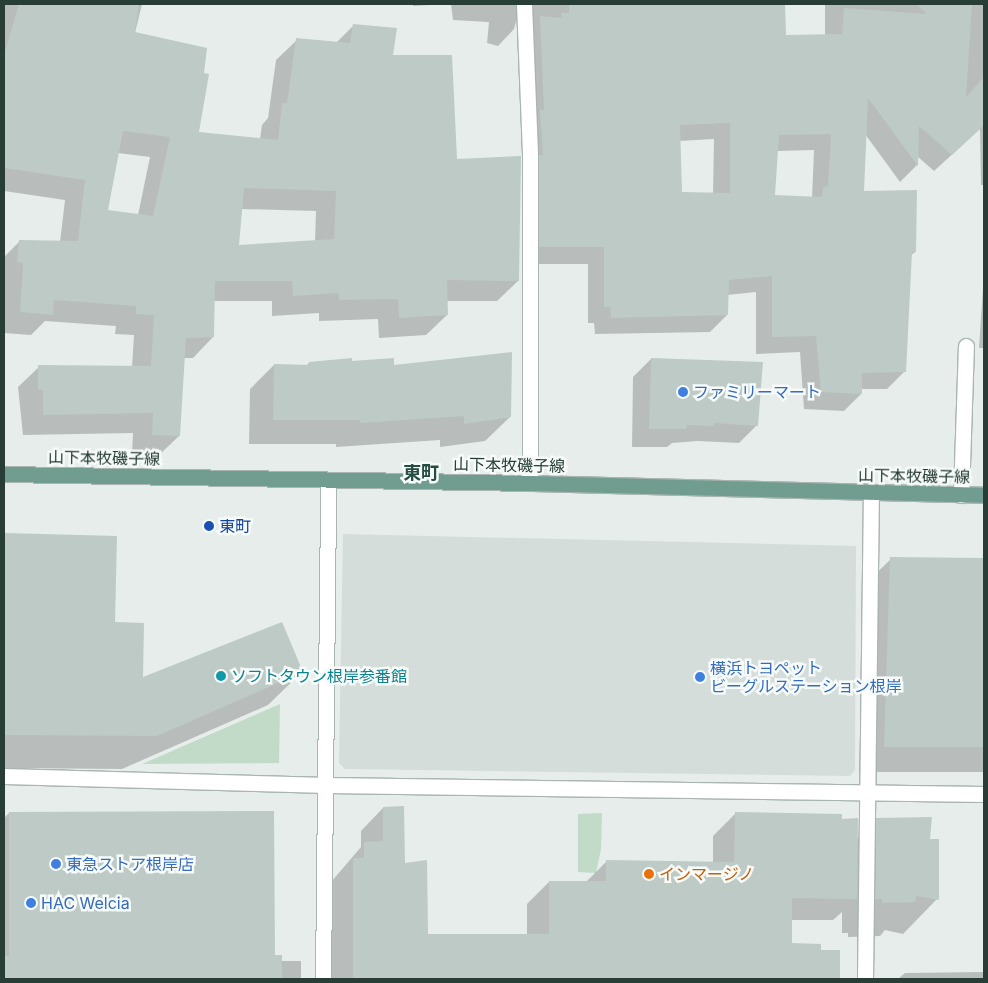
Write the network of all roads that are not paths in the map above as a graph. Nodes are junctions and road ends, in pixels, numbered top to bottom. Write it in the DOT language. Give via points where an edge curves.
graph roads {
  1 [pos="524,4"];
  2 [pos="966,346"];
  3 [pos="4,474"];
  4 [pos="328,480"];
  5 [pos="530,482"];
  6 [pos="870,492"];
  7 [pos="961,494"];
  8 [pos="984,495"];
  9 [pos="4,776"];
  10 [pos="327,785"];
  11 [pos="867,794"];
  12 [pos="984,794"];
  13 [pos="323,979"];
  14 [pos="865,979"];
  1 -- 5 [label="street" via="531,183"];
  2 -- 7 [label="street"];
  3 -- 4 [label="main road, 山下本牧磯子線"];
  4 -- 5 [label="main road, 山下本牧磯子線"];
  4 -- 10 [label="street"];
  5 -- 6 [label="main road, 山下本牧磯子線"];
  6 -- 7 [label="main road, 山下本牧磯子線"];
  6 -- 11 [label="street"];
  7 -- 8 [label="main road, 山下本牧磯子線"];
  9 -- 10 [label="street"];
  10 -- 11 [label="street"];
  10 -- 13 [label="street"];
  11 -- 12 [label="street"];
  11 -- 14 [label="street"];
}
